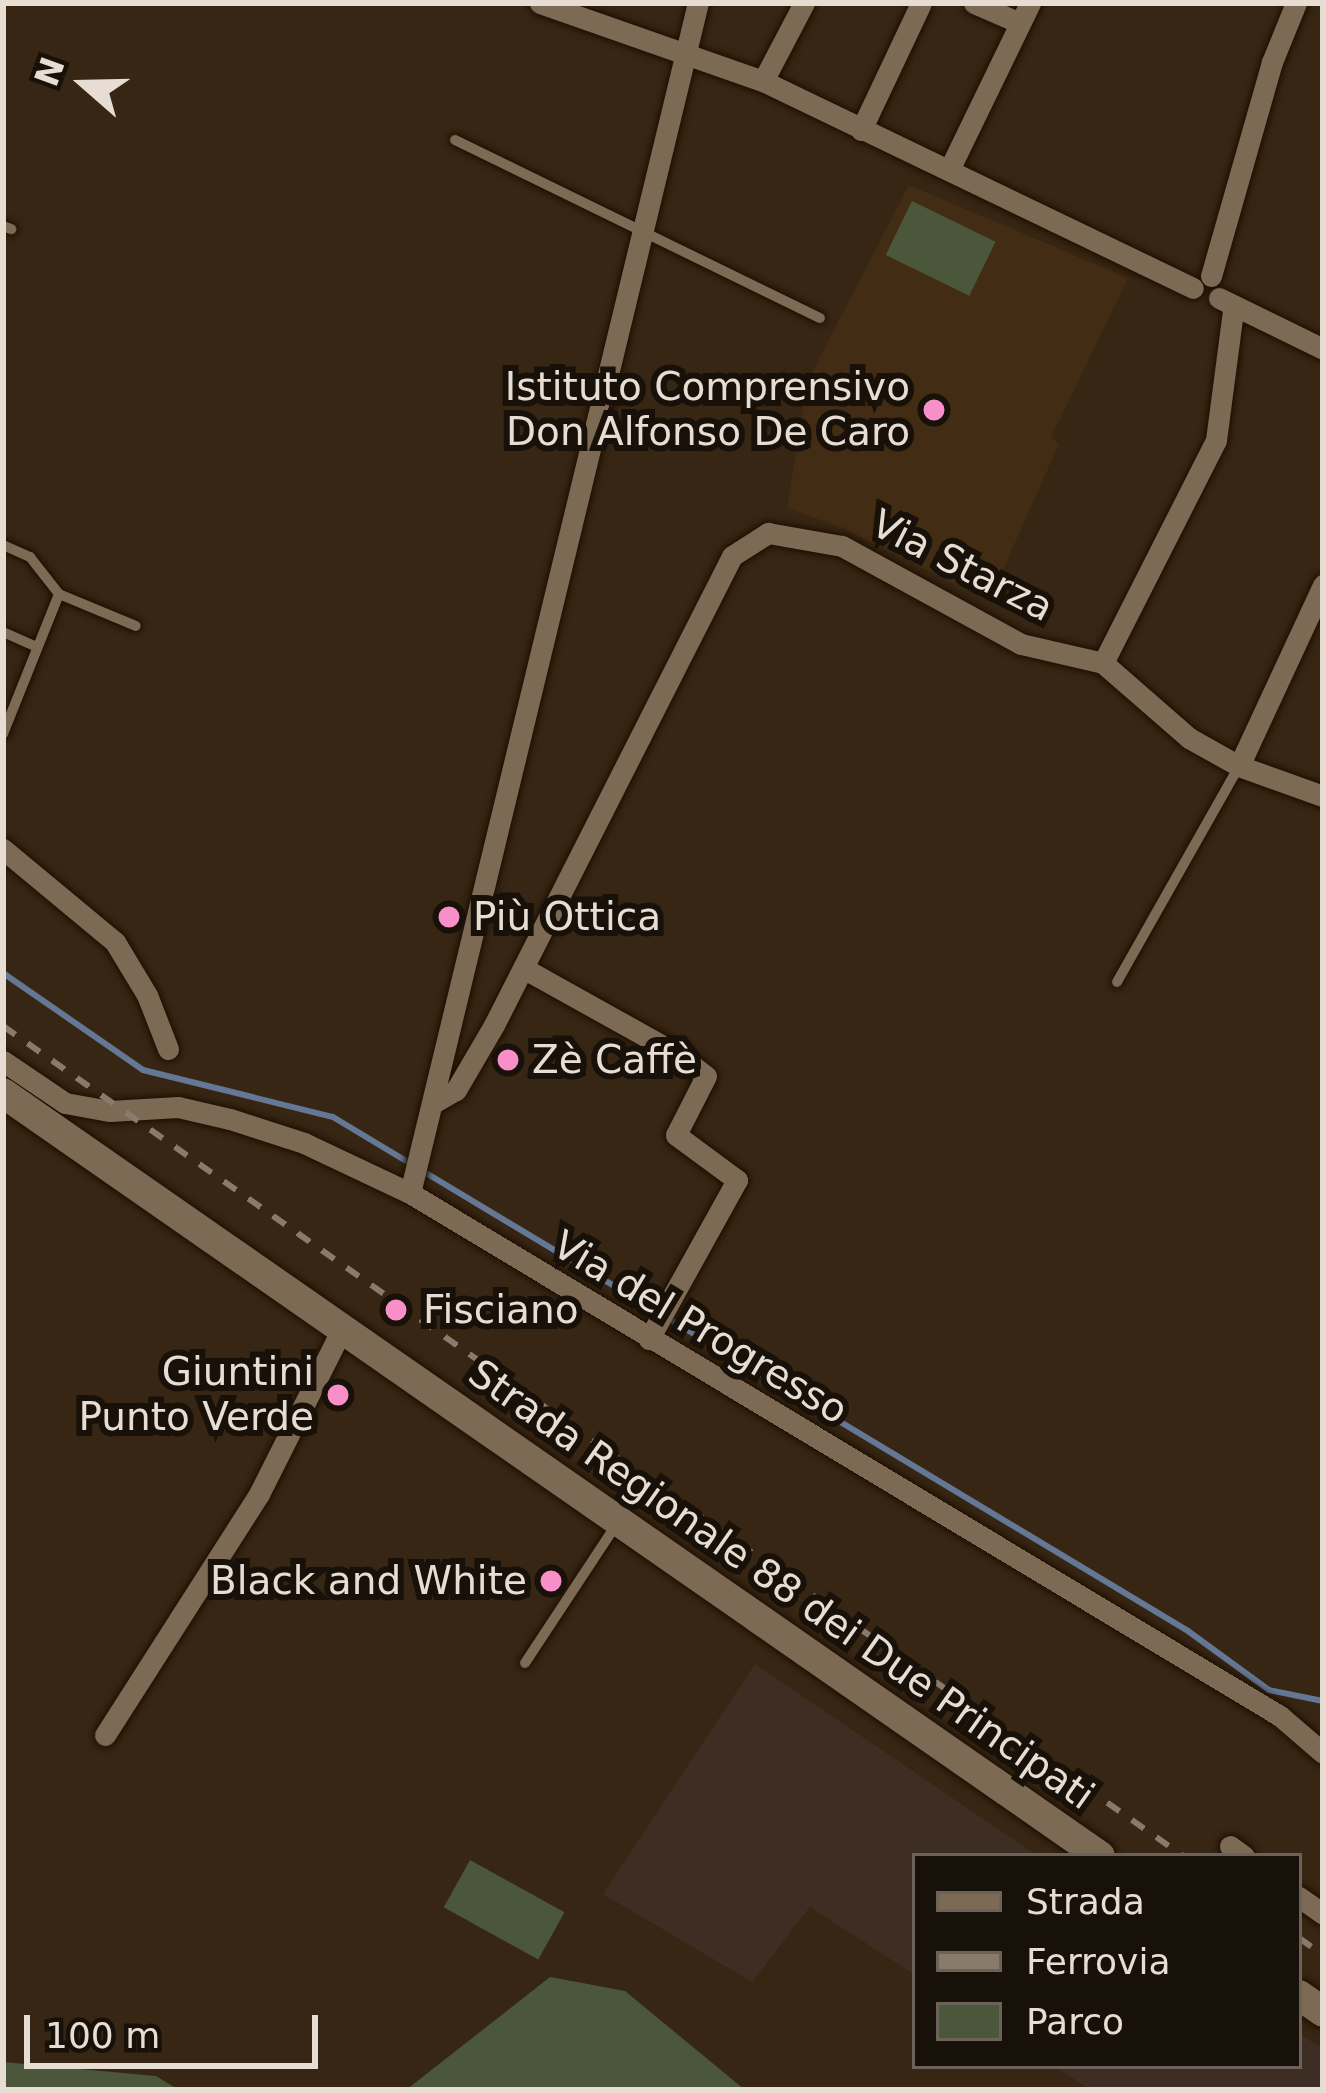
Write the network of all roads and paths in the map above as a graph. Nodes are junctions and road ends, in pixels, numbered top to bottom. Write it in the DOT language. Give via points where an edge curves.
graph roads {
  1 [pos="540,3"];
  2 [pos="698,3"];
  3 [pos="804,3"];
  4 [pos="921,3"];
  5 [pos="974,3"];
  6 [pos="1296,3"];
  7 [pos="1025,13"];
  8 [pos="686,54"];
  9 [pos="763,81"];
  10 [pos="861,130"];
  11 [pos="455,140"];
  12 [pos="949,170"];
  13 [pos="643,234"];
  14 [pos="1202,282"];
  15 [pos="1226,304"];
  16 [pos="820,318"];
  17 [pos="1323,350"];
  18 [pos="3,545"];
  19 [pos="1323,585"];
  20 [pos="59,594"];
  21 [pos="136,626"];
  22 [pos="3,632"];
  23 [pos="38,647"];
  24 [pos="1102,663"];
  25 [pos="3,734"];
  26 [pos="1239,766"];
  27 [pos="1323,796"];
  28 [pos="3,849"];
  29 [pos="523,968"];
  30 [pos="1117,982"];
  31 [pos="168,1049"];
  32 [pos="3,1061"];
  33 [pos="3,1093"];
  34 [pos="435,1102"];
  35 [pos="412,1186"];
  36 [pos="343,1327"];
  37 [pos="653,1333"];
  38 [pos="620,1520"];
  39 [pos="525,1663"];
  40 [pos="105,1736"];
  41 [pos="1323,1753"];
  42 [pos="1096,1853"];
  1 -- 8 [label="street"];
  2 -- 8 [label="street"];
  3 -- 9 [label="street"];
  4 -- 10 [label="street"];
  5 -- 7 [label="street"];
  6 -- 14 [label="street"];
  7 -- 12 [label="street"];
  8 -- 9 [label="street"];
  8 -- 13 [label="street"];
  9 -- 10 [label="street"];
  10 -- 12 [label="street"];
  11 -- 13 [label="lane"];
  12 -- 14 [label="street"];
  13 -- 16 [label="lane"];
  13 -- 34 [label="street"];
  14 -- 15 [label="street" via="1204,304"];
  15 -- 17 [label="street"];
  15 -- 24 [label="street" via="1216,440"];
  18 -- 20 [label="lane" via="30,557"];
  19 -- 26 [label="street"];
  20 -- 21 [label="lane"];
  20 -- 23 [label="lane"];
  22 -- 23 [label="lane"];
  23 -- 25 [label="lane"];
  24 -- 26 [label="street" via="1189,738"];
  24 -- 29 [label="street, Via Starza" via="1021,644 842,546 768,532 732,556"];
  26 -- 27 [label="street"];
  26 -- 30 [label="lane"];
  28 -- 31 [label="street" via="115,942"];
  29 -- 34 [label="street, Via Starza" via="456,1090"];
  29 -- 37 [label="street" via="706,1076 676,1135 737,1180"];
  32 -- 35 [label="street, Via del Progresso" via="87,1110 178,1107 230,1119"];
  33 -- 36 [label="main road, Strada Regionale 88 dei Due Principati"];
  34 -- 35 [label="street"];
  35 -- 37 [label="street, Via del Progresso"];
  36 -- 38 [label="main road, Strada Regionale 88 dei Due Principati"];
  36 -- 40 [label="street" via="260,1494"];
  37 -- 41 [label="street, Via del Progresso" via="1280,1716"];
  38 -- 39 [label="lane"];
  38 -- 42 [label="main road, Strada Regionale 88 dei Due Principati"];
}
